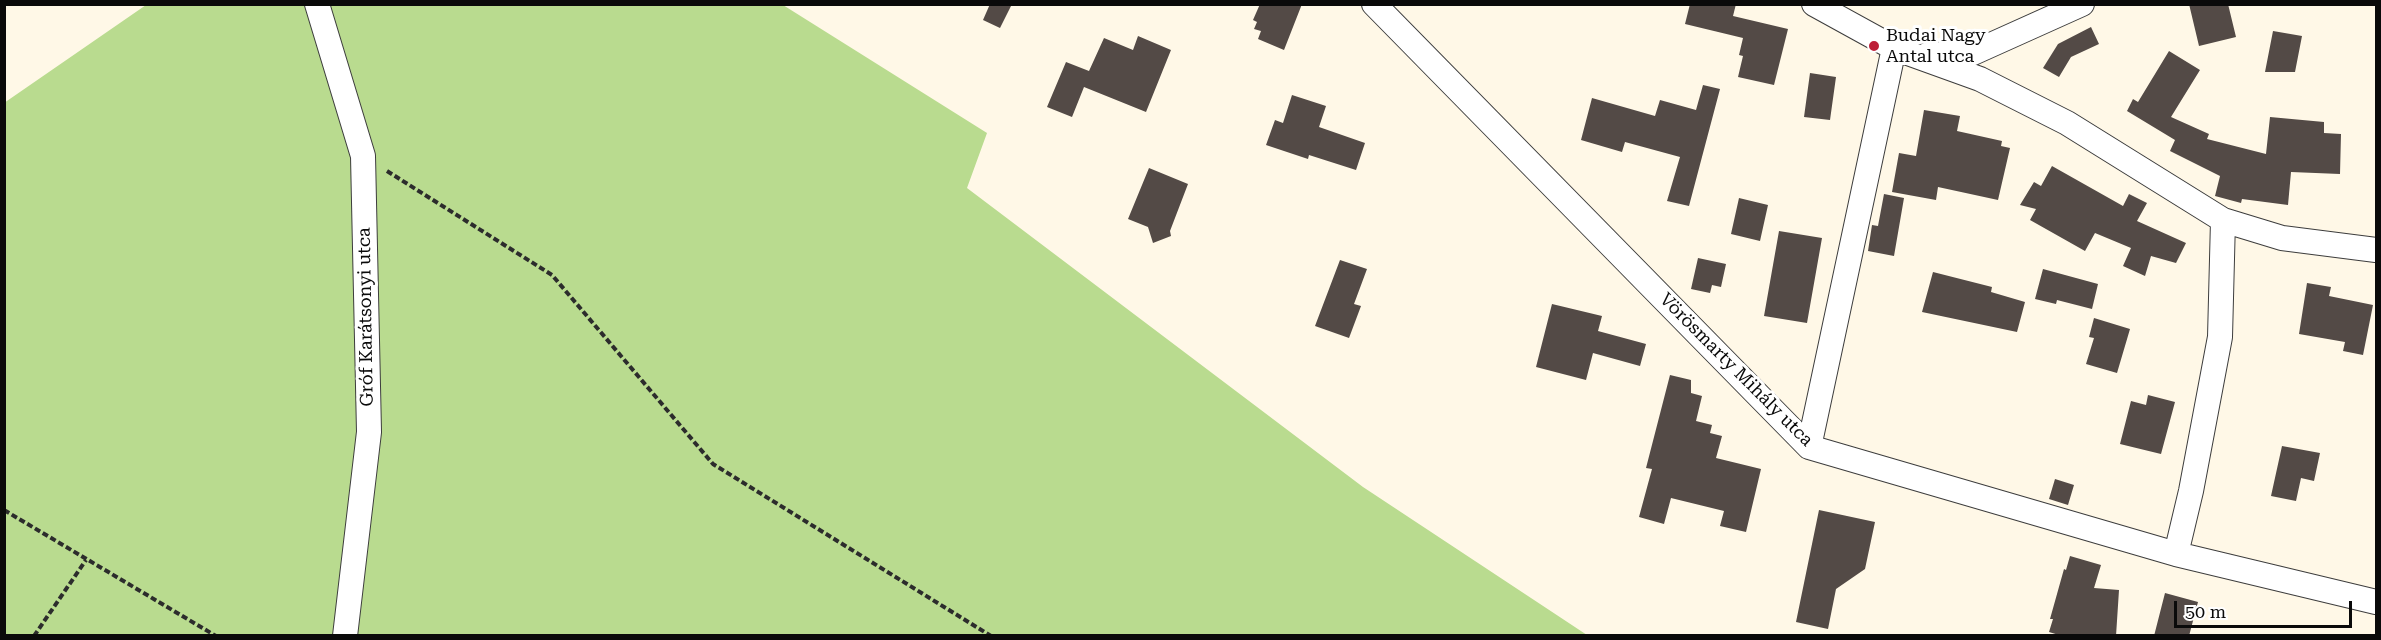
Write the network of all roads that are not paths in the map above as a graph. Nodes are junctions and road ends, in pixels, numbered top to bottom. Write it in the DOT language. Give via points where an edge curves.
graph roads {
  1 [pos="318,4"];
  2 [pos="1374,4"];
  3 [pos="1815,4"];
  4 [pos="2082,4"];
  5 [pos="1894,48"];
  6 [pos="1918,55"];
  7 [pos="2223,220"];
  8 [pos="2376,250"];
  9 [pos="1809,447"];
  10 [pos="2176,554"];
  11 [pos="2376,602"];
  12 [pos="345,636"];
  1 -- 12 [label="street, Gróf Karátsonyi utca" via="363,156 369,432"];
  2 -- 9 [label="street, Vörösmarty Mihály utca"];
  3 -- 5 [label="street"];
  4 -- 6 [label="street" via="1973,53"];
  5 -- 6 [label="street"];
  5 -- 9 [label="street"];
  6 -- 7 [label="street" via="1980,79 2067,123"];
  7 -- 8 [label="street" via="2282,238"];
  7 -- 10 [label="street" via="2220,337"];
  9 -- 10 [label="street, Vörösmarty Mihály utca"];
  10 -- 11 [label="street, Vörösmarty Mihály utca"];
}
